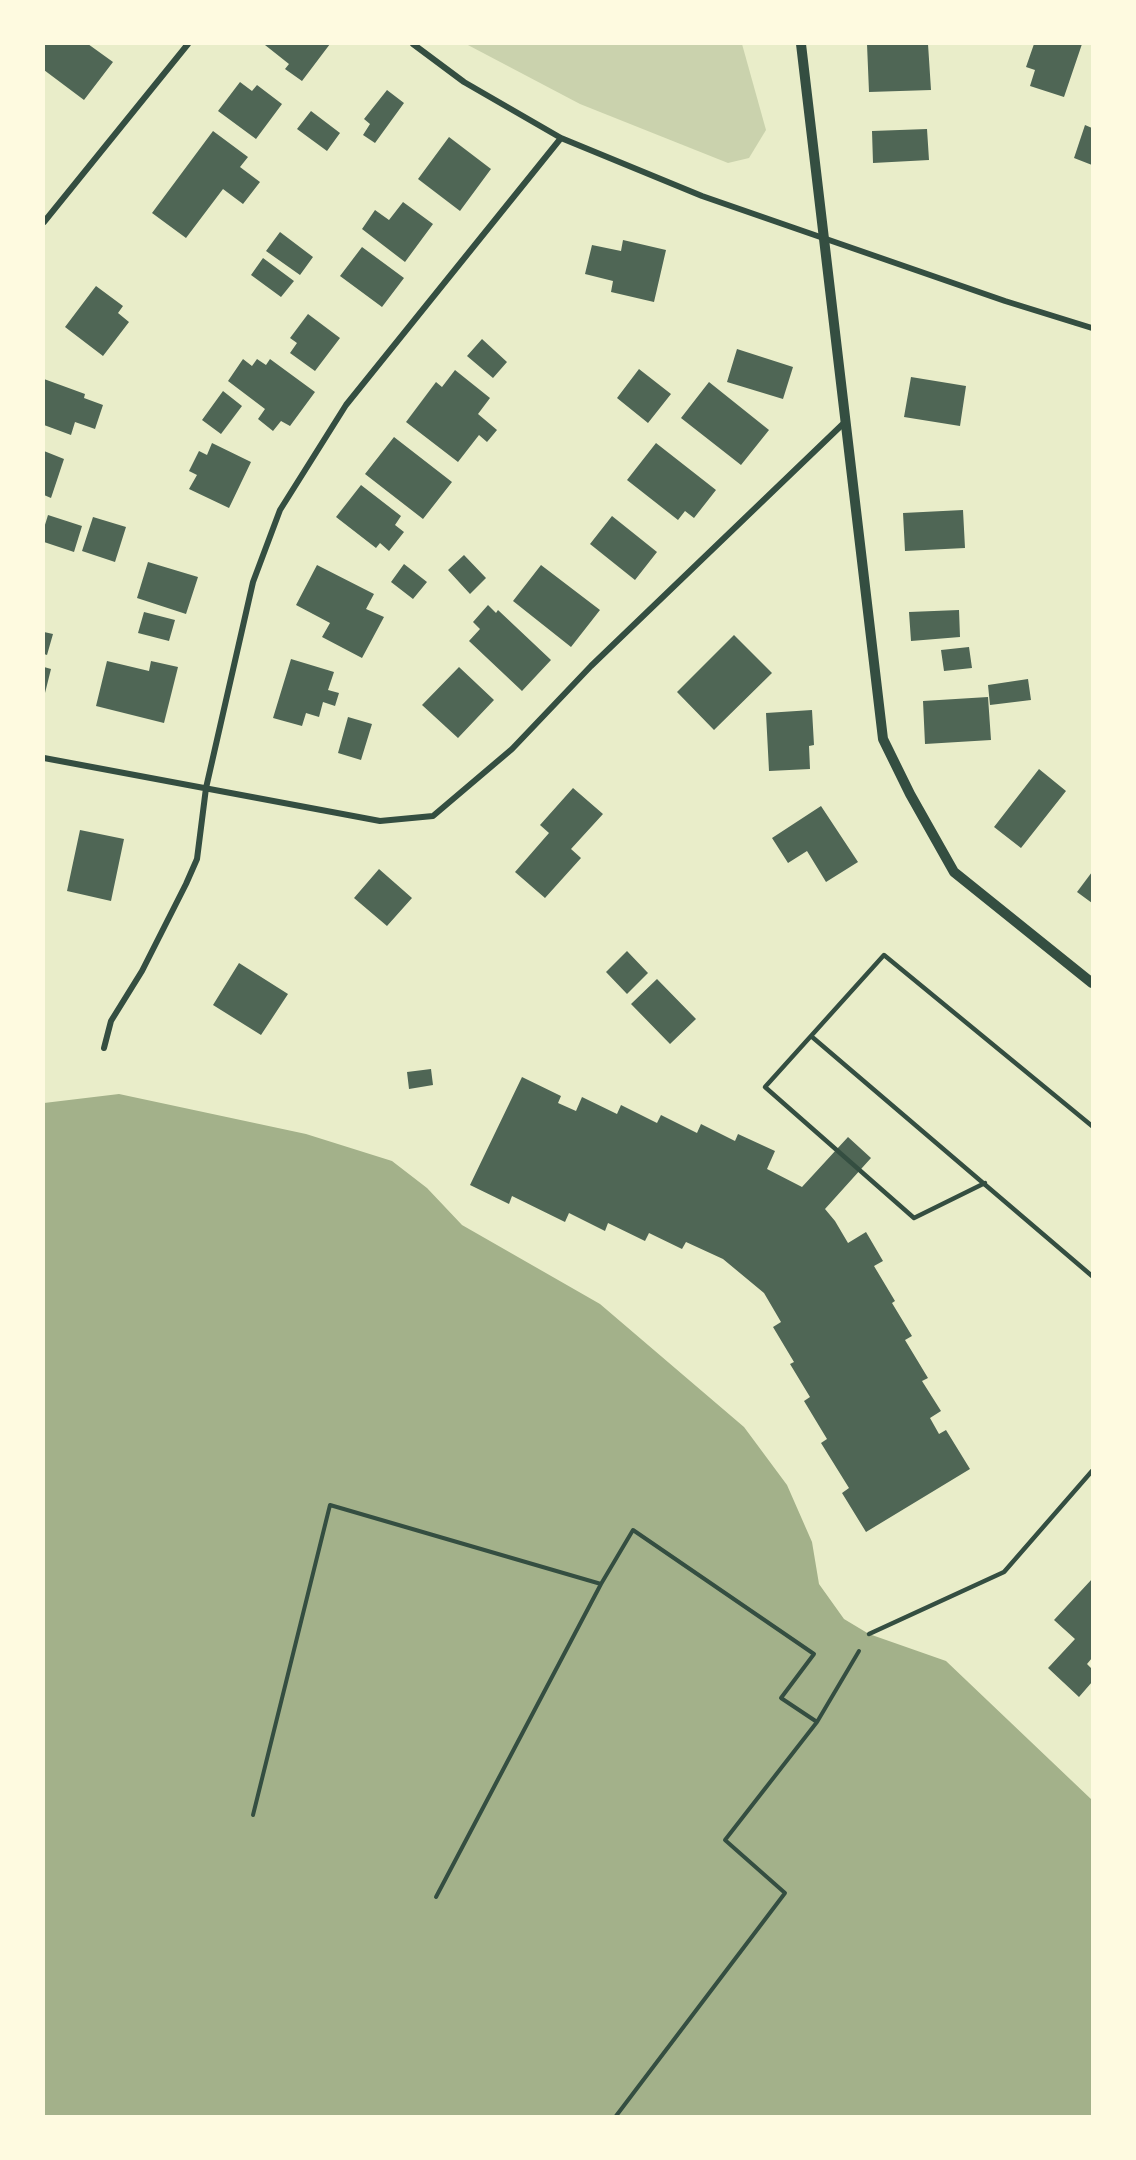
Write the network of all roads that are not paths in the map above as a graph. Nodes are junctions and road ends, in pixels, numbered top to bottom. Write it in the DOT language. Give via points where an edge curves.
graph roads {
  1 [pos="188,44"];
  2 [pos="413,44"];
  3 [pos="801,44"];
  4 [pos="561,138"];
  5 [pos="44,222"];
  6 [pos="823,239"];
  7 [pos="1092,328"];
  8 [pos="846,421"];
  9 [pos="44,758"];
  10 [pos="206,788"];
  11 [pos="1092,983"];
  12 [pos="811,1036"];
  13 [pos="104,1048"];
  14 [pos="1092,1126"];
  15 [pos="985,1183"];
  16 [pos="1092,1276"];
  17 [pos="1092,1471"];
  18 [pos="869,1634"];
  1 -- 5 [label="street"];
  2 -- 4 [label="street" via="464,82"];
  3 -- 6 [label="street"];
  4 -- 6 [label="street" via="702,196"];
  4 -- 10 [label="street" via="346,405 280,510 253,582"];
  6 -- 7 [label="street"];
  6 -- 8 [label="street"];
  8 -- 10 [label="street" via="591,666 512,749 434,816 380,821"];
  8 -- 11 [label="street" via="883,739 954,872"];
  9 -- 10 [label="street"];
  10 -- 13 [label="street" via="197,859 142,971 111,1021"];
  12 -- 14 [label="lane" via="884,955"];
  12 -- 15 [label="lane"];
  12 -- 15 [label="lane" via="765,1087 914,1218"];
  15 -- 16 [label="lane"];
  17 -- 18 [label="lane" via="1004,1572"];
}
